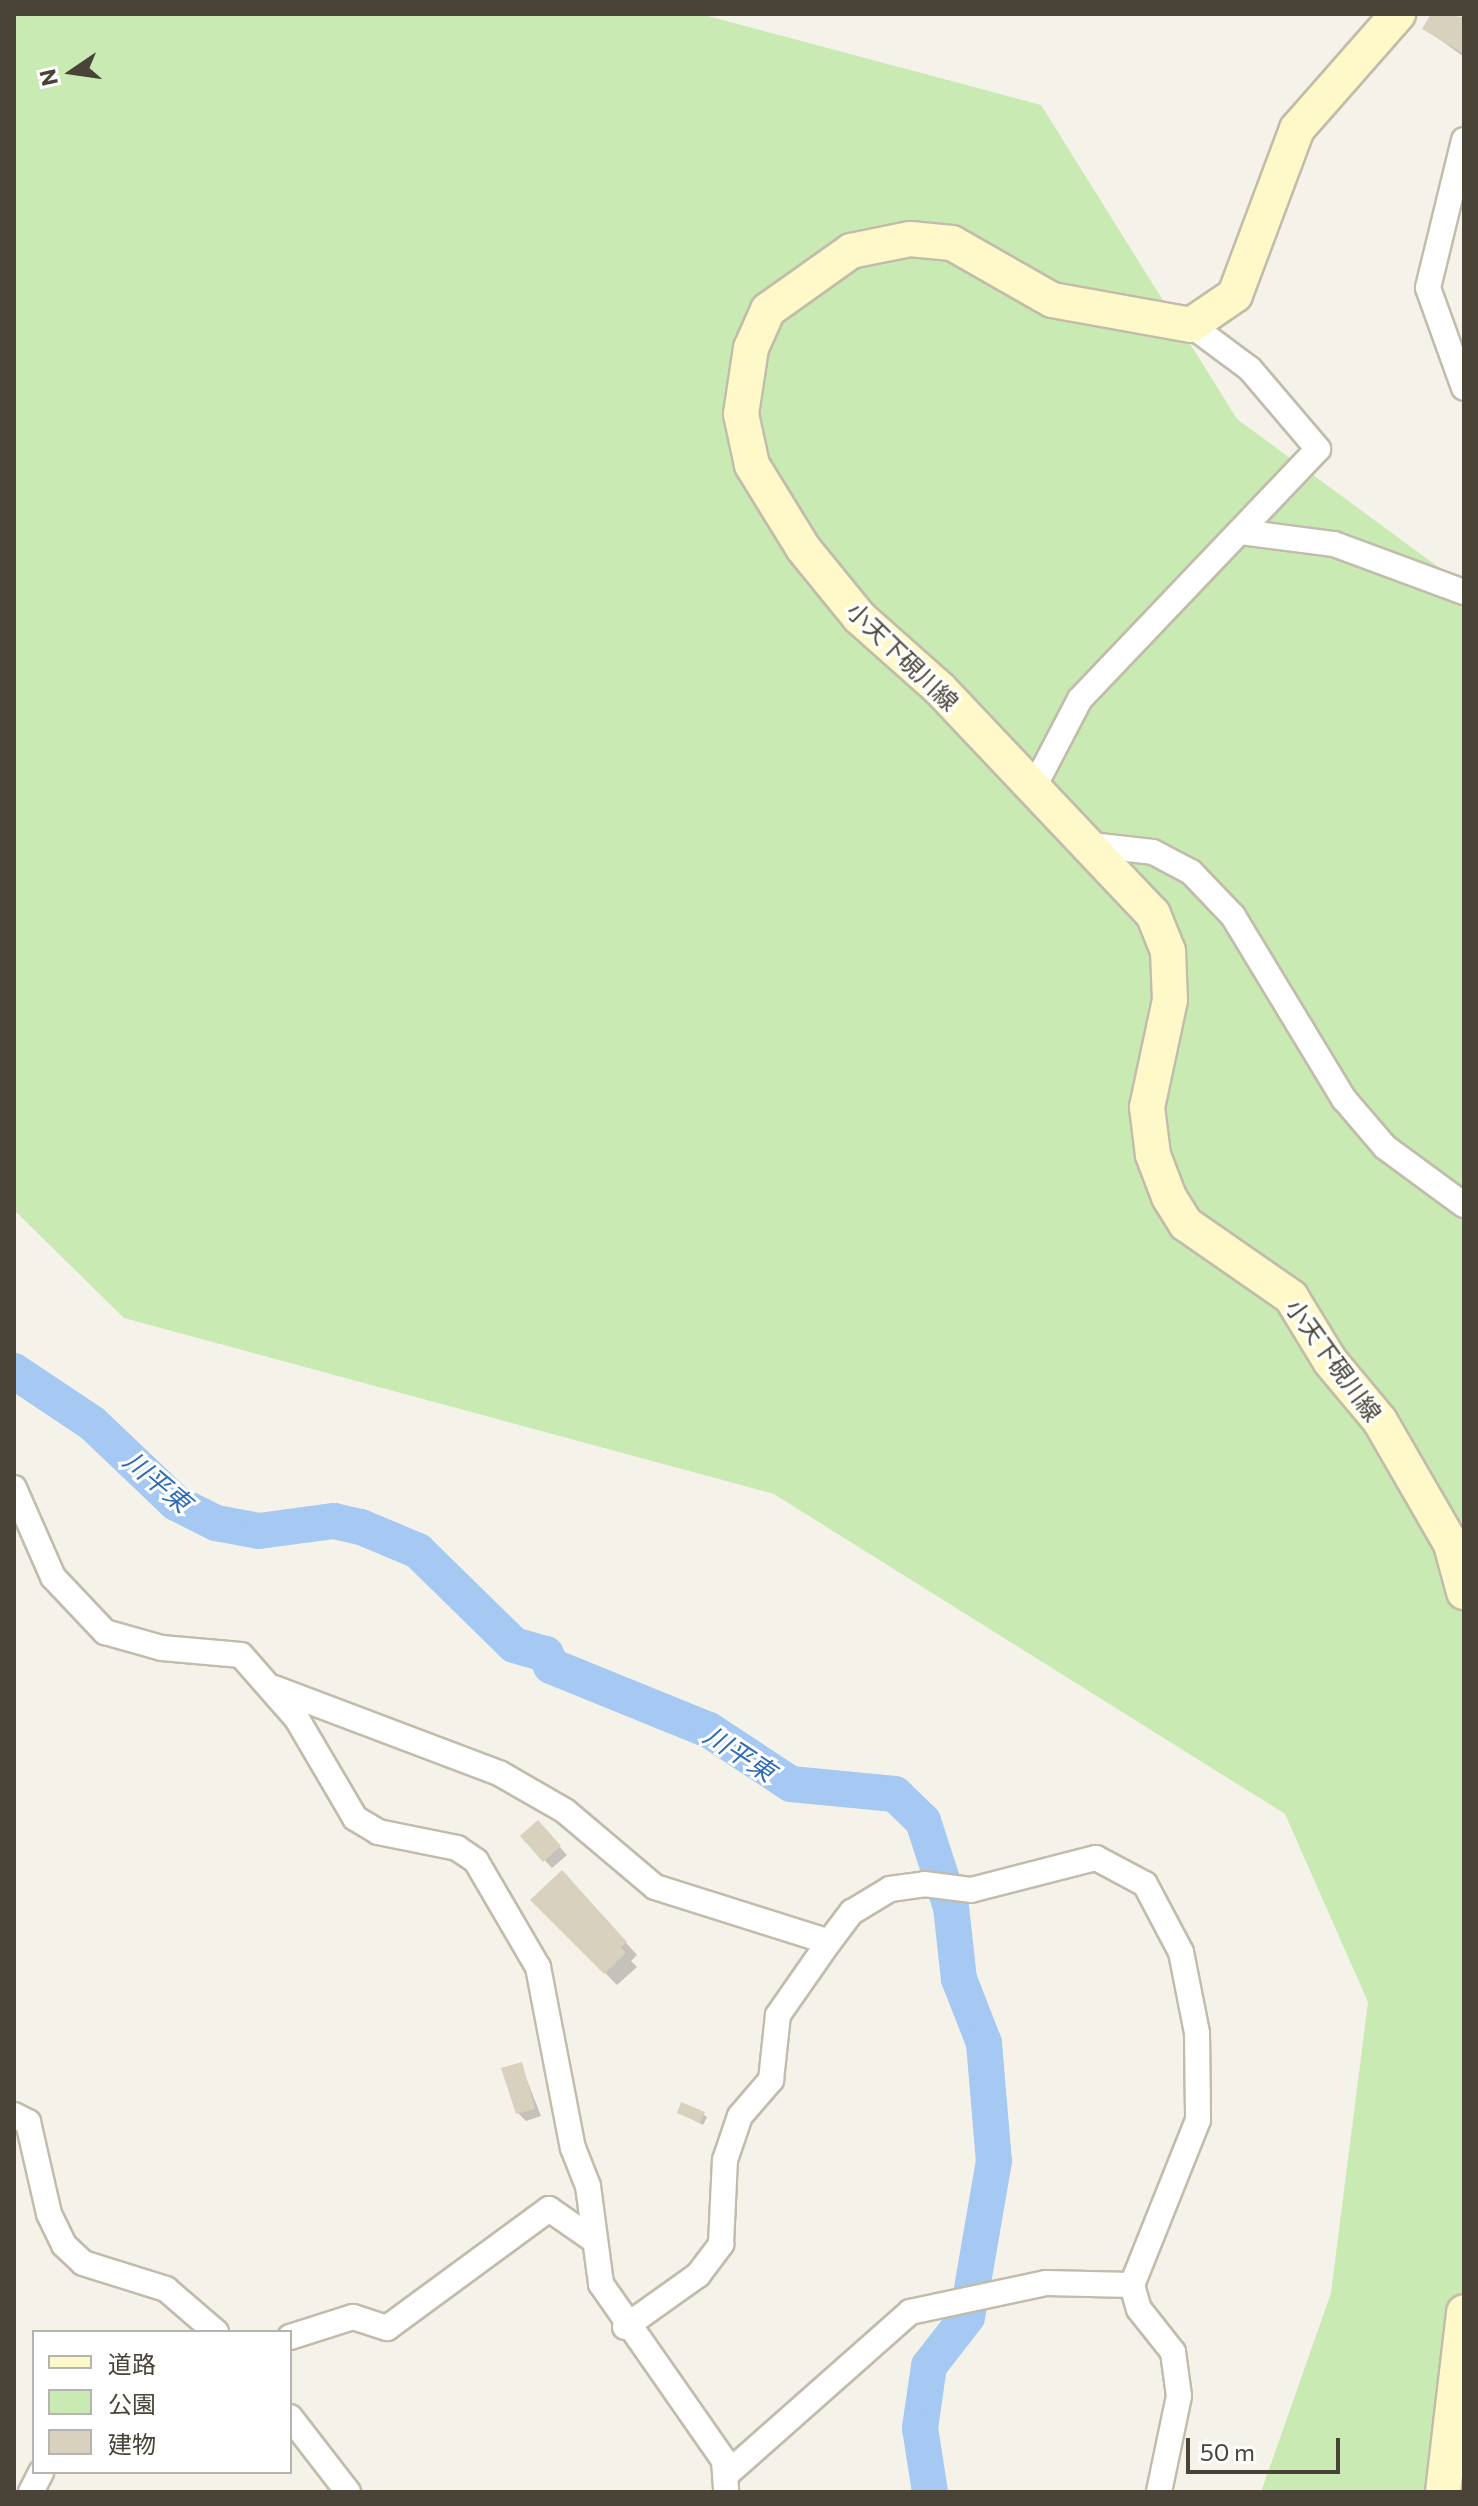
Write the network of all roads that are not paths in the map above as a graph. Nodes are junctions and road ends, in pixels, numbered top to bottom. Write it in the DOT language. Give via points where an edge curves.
graph roads {
  1 [pos="1398,14"];
  2 [pos="1464,140"];
  3 [pos="1191,325"];
  4 [pos="1464,388"];
  5 [pos="1241,532"];
  6 [pos="1464,592"];
  7 [pos="1022,777"];
  8 [pos="1082,844"];
  9 [pos="1464,1205"];
  10 [pos="14,1488"];
  11 [pos="1464,1592"];
  12 [pos="274,1688"];
  13 [pos="829,1942"];
  14 [pos="14,2115"];
  15 [pos="595,2241"];
  16 [pos="1132,2285"];
  17 [pos="1464,2312"];
  18 [pos="625,2327"];
  19 [pos="214,2330"];
  20 [pos="292,2336"];
  21 [pos="292,2420"];
  22 [pos="40,2474"];
  23 [pos="727,2483"];
  24 [pos="31,2492"];
  25 [pos="348,2492"];
  26 [pos="1159,2492"];
  27 [pos="1443,2492"];
  1 -- 3 [label="main road" via="1297,129 1235,295"];
  2 -- 4 [label="street" via="1428,288"];
  3 -- 5 [label="street" via="1250,369 1318,449"];
  3 -- 7 [label="main road, 小天下硯川線" via="1052,300 952,243 910,239 851,251 816,272 768,310 751,348 741,414 752,465 803,548 859,617"];
  5 -- 6 [label="street" via="1334,544"];
  5 -- 7 [label="street" via="1080,699 1034,787"];
  7 -- 8 [label="main road, 小天下硯川線"];
  8 -- 9 [label="street" via="1153,852 1191,872 1233,916 1344,1099 1385,1147"];
  8 -- 11 [label="main road, 小天下硯川線" via="1153,914 1168,951 1170,1000 1147,1107 1153,1155 1169,1197 1186,1224 1291,1297 1330,1361 1380,1421 1451,1544"];
  10 -- 12 [label="street" via="53,1577 105,1632 162,1648 241,1655"];
  12 -- 13 [label="street" via="499,1773 565,1811 655,1887"];
  12 -- 15 [label="street" via="355,1818 378,1832 457,1848 476,1861 538,1967"];
  13 -- 16 [label="street" via="852,1912 890,1889 924,1884 971,1890 1096,1858 1145,1884 1181,1952 1197,2033 1198,2120"];
  13 -- 18 [label="street" via="778,2015 771,2080 740,2116 725,2160 721,2244 698,2275"];
  14 -- 19 [label="street" via="28,2122 49,2214 64,2245 83,2263 166,2289"];
  15 -- 18 [label="street" via="601,2284"];
  15 -- 20 [label="street" via="549,2209 387,2328 353,2317"];
  16 -- 23 [label="street" via="1046,2283 910,2312"];
  16 -- 26 [label="street" via="1139,2309 1173,2352 1179,2396"];
  17 -- 27 [label="main road"];
  18 -- 23 [label="street" via="643,2341"];
  21 -- 25 [label="street"];
  22 -- 24 [label="street"];
}
